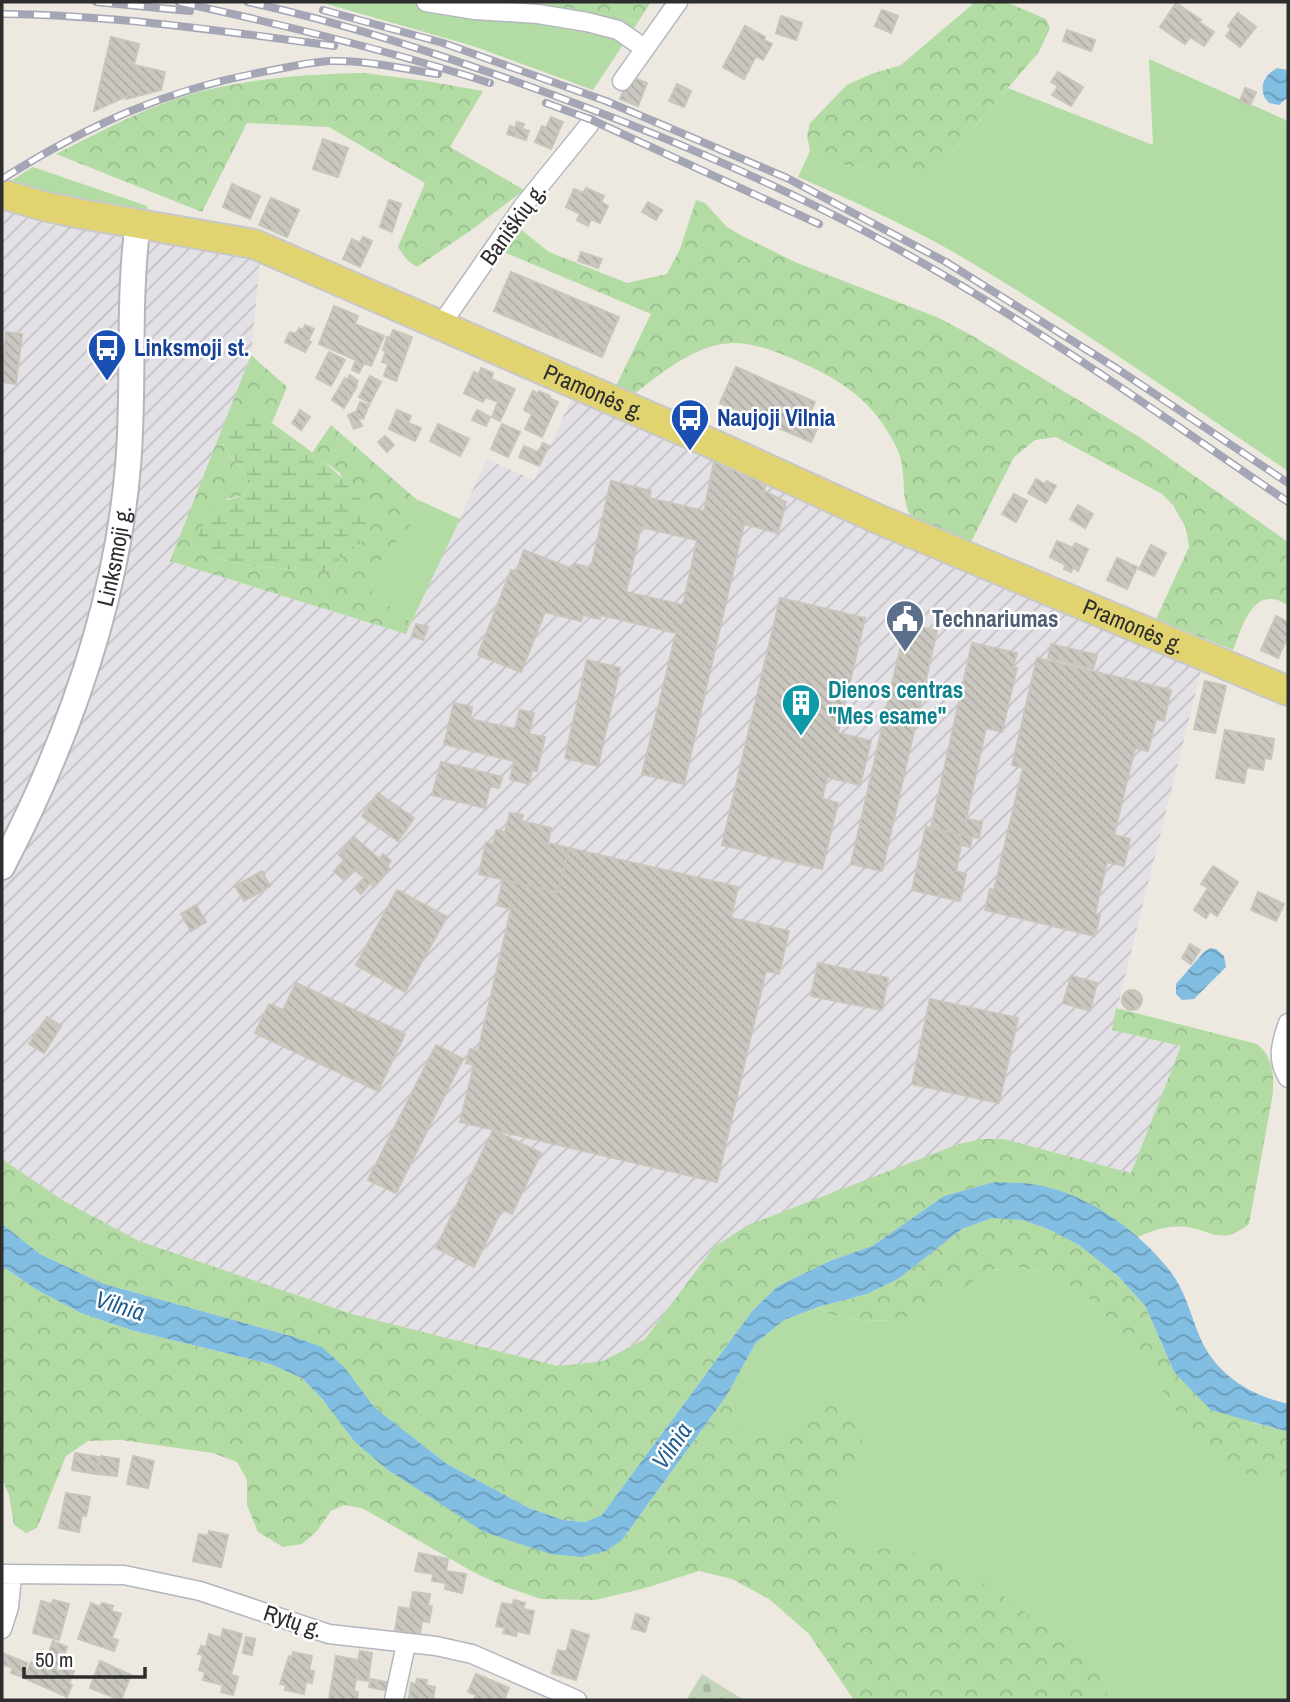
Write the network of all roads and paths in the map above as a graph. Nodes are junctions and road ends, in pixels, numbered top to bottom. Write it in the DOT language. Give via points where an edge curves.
graph roads {
  1 [pos="425,2"];
  2 [pos="678,2"];
  3 [pos="644,48"];
  4 [pos="622,81"];
  5 [pos="589,125"];
  6 [pos="2,194"];
  7 [pos="138,223"];
  8 [pos="440,326"];
  9 [pos="1288,691"];
  10 [pos="2,867"];
  11 [pos="1288,1023"];
  12 [pos="1288,1078"];
  13 [pos="7,1575"];
  14 [pos="2,1629"];
  15 [pos="406,1644"];
  16 [pos="394,1700"];
  17 [pos="577,1700"];
  1 -- 3 [label="street" via="587,22 618,30"];
  2 -- 3 [label="street"];
  3 -- 4 [label="street"];
  5 -- 8 [label="street, Baniškių g." via="524,205"];
  6 -- 7 [label="main road, Pramonės g."];
  7 -- 8 [label="main road, Pramonės g." via="254,244"];
  7 -- 10 [label="main road, Linksmoji g." via="128,466 111,584 54,759"];
  8 -- 9 [label="main road, Pramonės g." via="878,519"];
  11 -- 12 [label="street" via="1280,1052"];
  13 -- 14 [label="street" via="9,1607"];
  13 -- 15 [label="street, Rytų g." via="124,1575 200,1591 329,1634"];
  15 -- 16 [label="street"];
  15 -- 17 [label="street, Rytų g." via="472,1654"];
}
